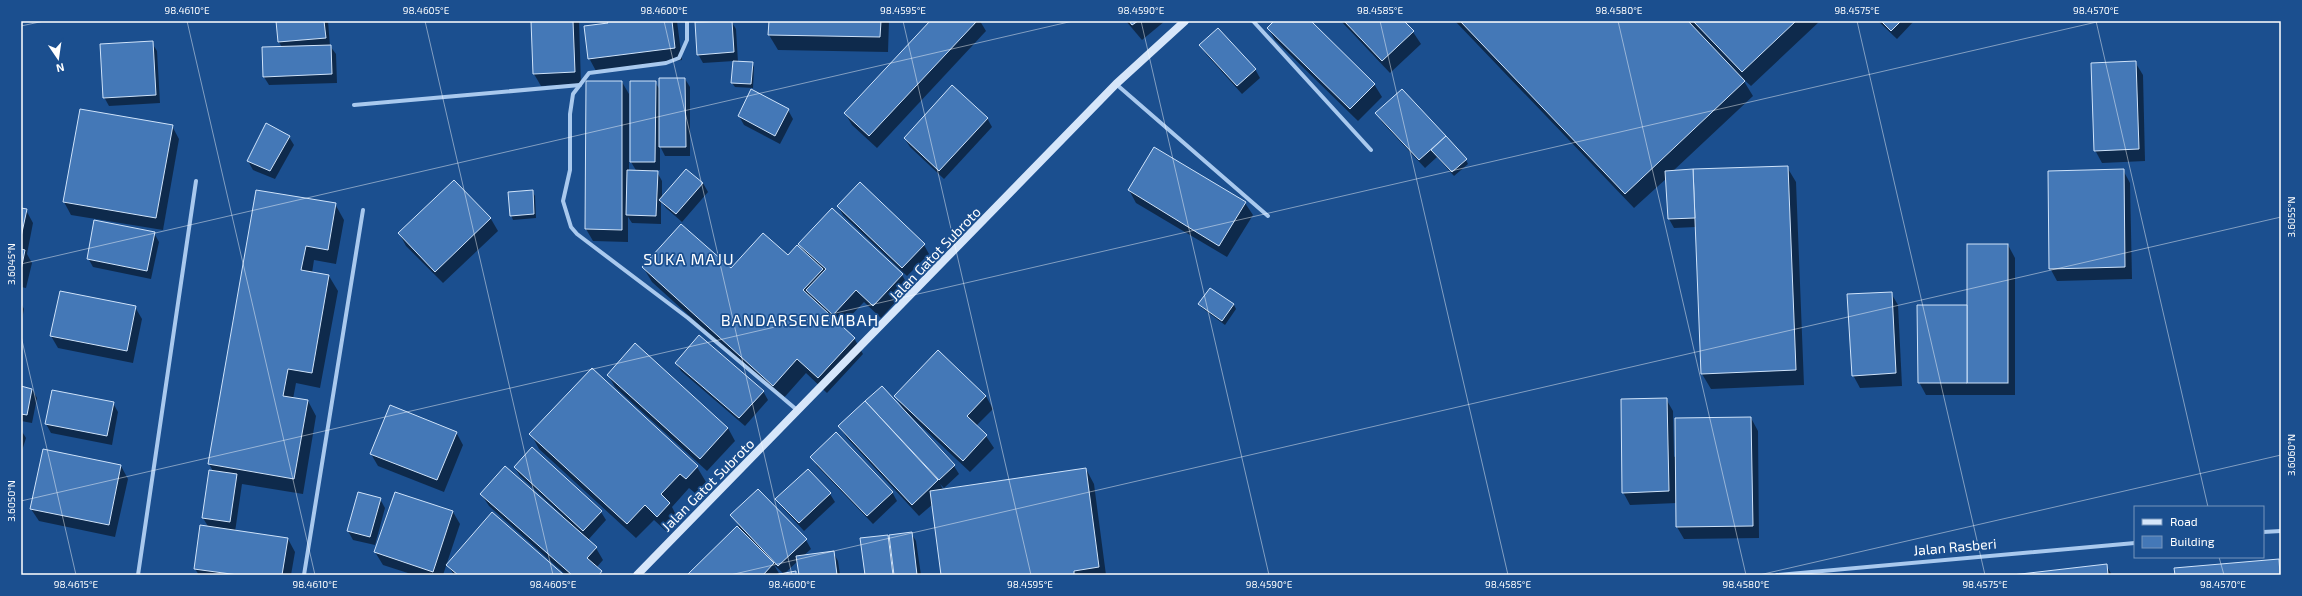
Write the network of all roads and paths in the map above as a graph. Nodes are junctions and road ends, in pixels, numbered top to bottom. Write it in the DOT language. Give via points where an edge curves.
graph roads {
  1 [pos="687,21"];
  2 [pos="1186,21"];
  3 [pos="1253,21"];
  4 [pos="1116,84"];
  5 [pos="580,85"];
  6 [pos="354,105"];
  7 [pos="1371,150"];
  8 [pos="196,181"];
  9 [pos="363,210"];
  10 [pos="1268,216"];
  11 [pos="799,412"];
  12 [pos="2281,531"];
  13 [pos="2264,532"];
  14 [pos="2134,543"];
  15 [pos="138,575"];
  16 [pos="304,575"];
  17 [pos="637,575"];
  18 [pos="1777,575"];
  1 -- 5 [label="street" via="686,40 679,58 666,63 589,73"];
  2 -- 4 [label="main road, Jalan Gatot Subroto"];
  3 -- 7 [label="street"];
  4 -- 10 [label="street"];
  4 -- 11 [label="main road, Jalan Gatot Subroto"];
  5 -- 6 [label="street"];
  5 -- 11 [label="street" via="573,94 570,114 570,170 563,201 571,227 688,318"];
  8 -- 15 [label="street"];
  9 -- 16 [label="street"];
  11 -- 17 [label="main road, Jalan Gatot Subroto"];
  12 -- 13 [label="street"];
  14 -- 18 [label="street, Jalan Rasberi"];
}
